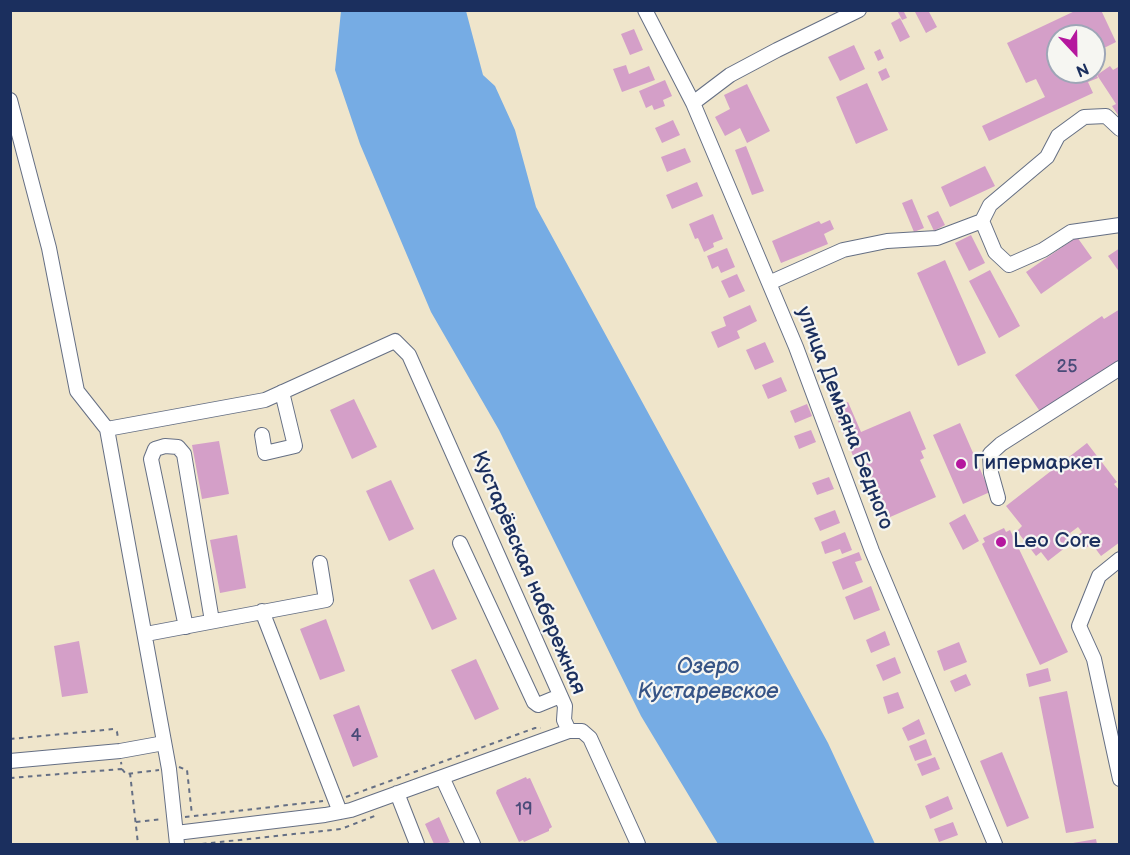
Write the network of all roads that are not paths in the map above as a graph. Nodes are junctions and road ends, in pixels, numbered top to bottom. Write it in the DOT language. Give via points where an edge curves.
graph roads {
  1 [pos="645,10"];
  2 [pos="860,10"];
  3 [pos="10,100"];
  4 [pos="693,103"];
  5 [pos="1119,129"];
  6 [pos="981,221"];
  7 [pos="1119,225"];
  8 [pos="769,283"];
  9 [pos="1119,368"];
  10 [pos="282,392"];
  11 [pos="107,429"];
  12 [pos="262,435"];
  13 [pos="998,498"];
  14 [pos="460,543"];
  15 [pos="1119,559"];
  16 [pos="320,563"];
  17 [pos="262,611"];
  18 [pos="212,621"];
  19 [pos="186,627"];
  20 [pos="146,634"];
  21 [pos="560,696"];
  22 [pos="568,731"];
  23 [pos="164,743"];
  24 [pos="10,761"];
  25 [pos="442,777"];
  26 [pos="1119,779"];
  27 [pos="398,793"];
  28 [pos="337,806"];
  29 [pos="176,839"];
  30 [pos="417,844"];
  31 [pos="473,844"];
  32 [pos="638,844"];
  33 [pos="995,844"];
  1 -- 4 [label="street, улица Демьяна Бедного"];
  2 -- 4 [label="street" via="730,75"];
  3 -- 11 [label="street" via="48,248 77,391"];
  4 -- 8 [label="street, улица Демьяна Бедного"];
  5 -- 6 [label="street" via="1106,116 1084,117 1058,136 1047,157 990,205"];
  6 -- 7 [label="street" via="995,252 1009,265 1071,232"];
  6 -- 8 [label="street" via="937,238 886,241 843,250"];
  8 -- 33 [label="street, улица Демьяна Бедного" via="872,551"];
  9 -- 13 [label="street" via="990,454"];
  10 -- 11 [label="street" via="265,400"];
  10 -- 12 [label="street" via="295,446 265,453"];
  10 -- 21 [label="street, Кустарёвская набережная" via="394,341 409,354"];
  11 -- 20 [label="street"];
  14 -- 21 [label="street" via="536,704"];
  15 -- 26 [label="street" via="1099,576 1079,626 1094,659"];
  16 -- 17 [label="street" via="326,600"];
  17 -- 18 [label="street"];
  17 -- 28 [label="street"];
  18 -- 19 [label="street"];
  18 -- 19 [label="street" via="184,454 178,447 165,446 155,449 151,459"];
  19 -- 20 [label="street"];
  20 -- 23 [label="street"];
  21 -- 22 [label="street, Кустарёвская набережная"];
  22 -- 25 [label="street"];
  22 -- 32 [label="street" via="582,730 590,738"];
  23 -- 24 [label="street"];
  23 -- 29 [label="street"];
  25 -- 27 [label="street"];
  25 -- 31 [label="street"];
  27 -- 28 [label="street"];
  27 -- 30 [label="street"];
  28 -- 29 [label="street"];
}
